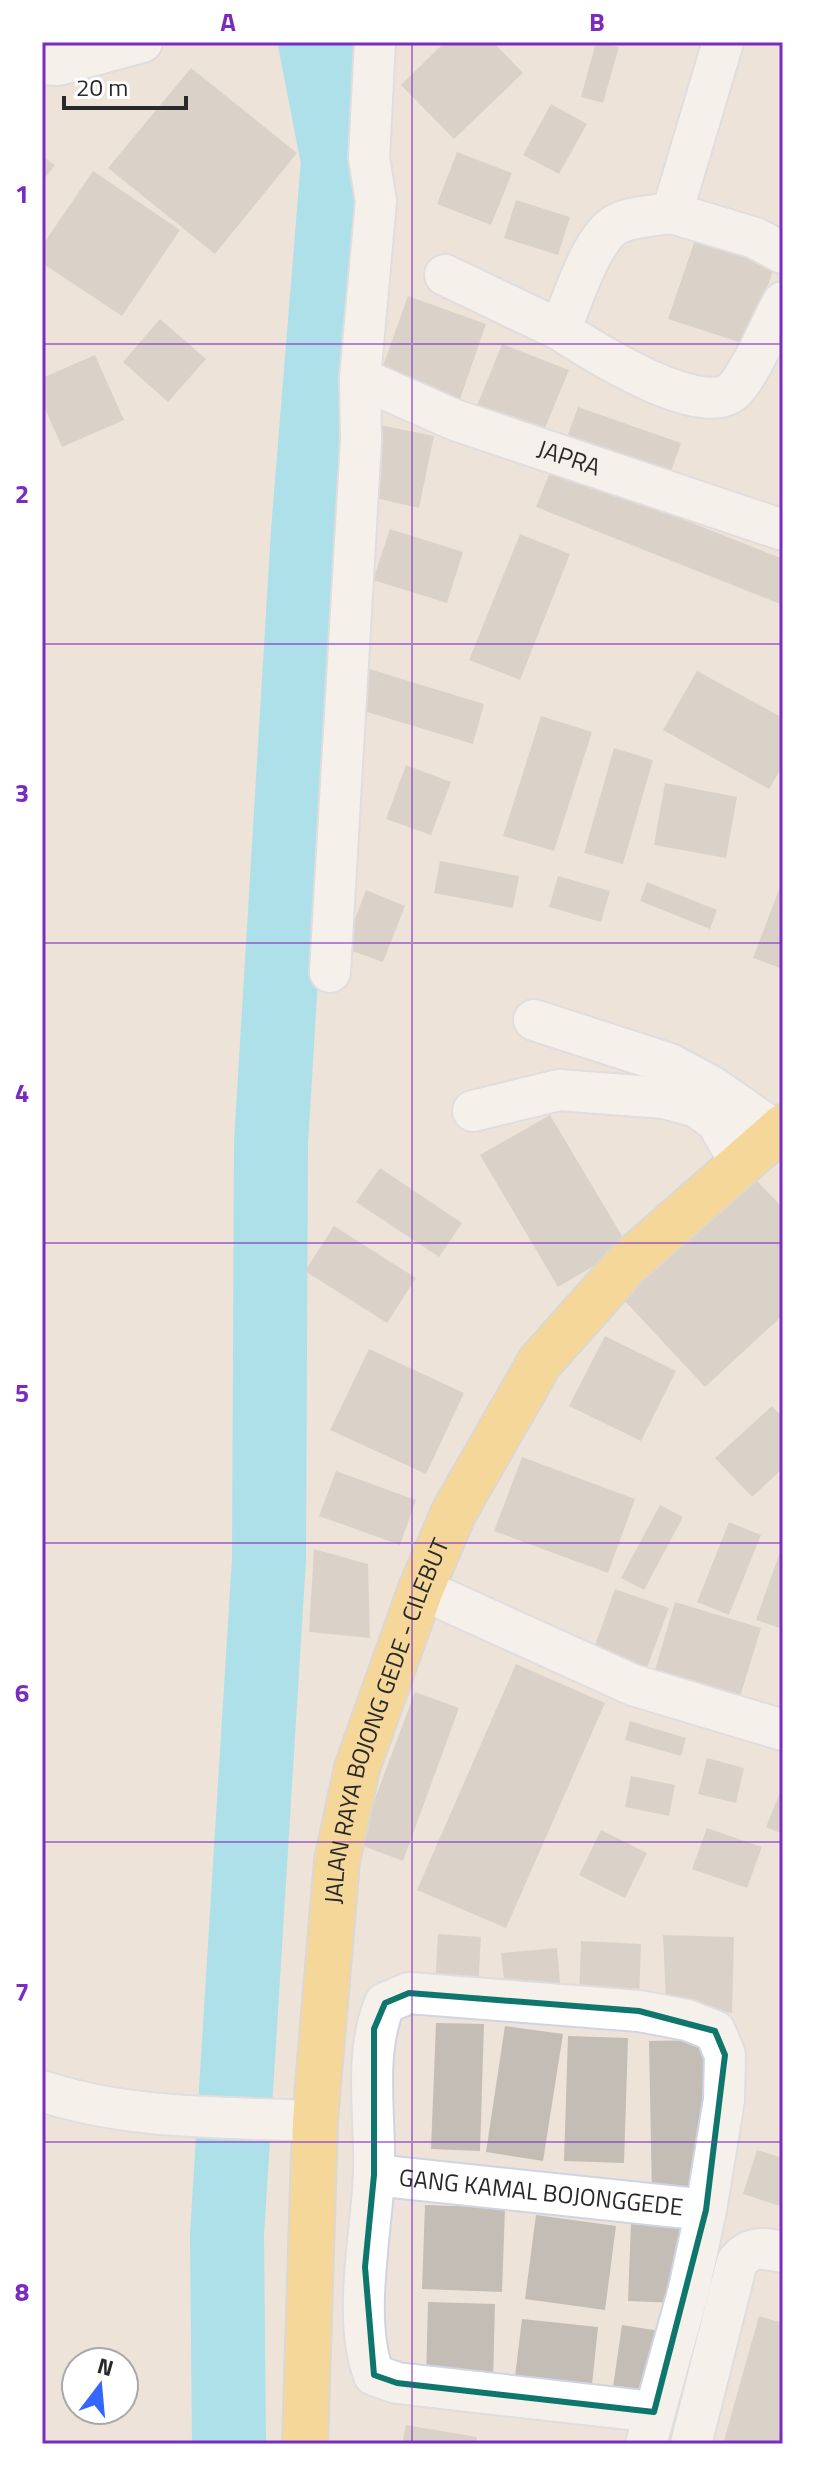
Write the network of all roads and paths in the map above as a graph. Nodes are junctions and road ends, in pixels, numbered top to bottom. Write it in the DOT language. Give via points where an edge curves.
graph roads {
  1 [pos="142,42"];
  2 [pos="375,42"];
  3 [pos="723,42"];
  4 [pos="42,64"];
  5 [pos="672,213"];
  6 [pos="783,253"];
  7 [pos="445,275"];
  8 [pos="783,302"];
  9 [pos="560,330"];
  10 [pos="360,378"];
  11 [pos="783,530"];
  12 [pos="330,972"];
  13 [pos="534,1020"];
  14 [pos="473,1111"];
  15 [pos="780,1129"];
  16 [pos="741,1164"];
  17 [pos="421,1589"];
  18 [pos="783,1730"];
  19 [pos="42,2091"];
  20 [pos="315,2121"];
  21 [pos="374,2175"];
  22 [pos="706,2210"];
  23 [pos="783,2252"];
  24 [pos="650,2428"];
  25 [pos="305,2444"];
  26 [pos="691,2444"];
  1 -- 4 [label="street" via="58,65"];
  2 -- 10 [label="street" via="369,158 376,201"];
  3 -- 5 [label="street"];
  5 -- 6 [label="street" via="755,238"];
  5 -- 9 [label="street" via="611,228 589,262"];
  7 -- 9 [label="street"];
  8 -- 9 [label="street" via="735,390 713,400 683,395"];
  10 -- 11 [label="street, JAPRA" via="455,420"];
  10 -- 12 [label="street" via="361,440"];
  13 -- 15 [label="street" via="670,1064"];
  14 -- 16 [label="street" via="559,1090 664,1098 697,1107 717,1122"];
  15 -- 16 [label="main road, JALAN RAYA BOJONG GEDE - CILEBUT"];
  16 -- 17 [label="main road, JALAN RAYA BOJONG GEDE - CILEBUT" via="628,1263 540,1362 454,1512"];
  17 -- 18 [label="street" via="633,1685"];
  17 -- 20 [label="main road, JALAN RAYA BOJONG GEDE - CILEBUT" via="357,1768 337,1861"];
  19 -- 20 [label="street" via="172,2115"];
  20 -- 25 [label="main road, JALAN RAYA BOJONG GEDE - CILEBUT"];
  21 -- 22 [label="street, GANG KAMAL BOJONGGEDE"];
  21 -- 22 [label="street" via="374,2029 385,2003 409,1993 639,2011 715,2031 725,2055 724,2100"];
  21 -- 24 [label="street" via="365,2267 374,2375"];
  22 -- 24 [label="street"];
  23 -- 26 [label="street" via="760,2247 745,2252 737,2262"];
}
